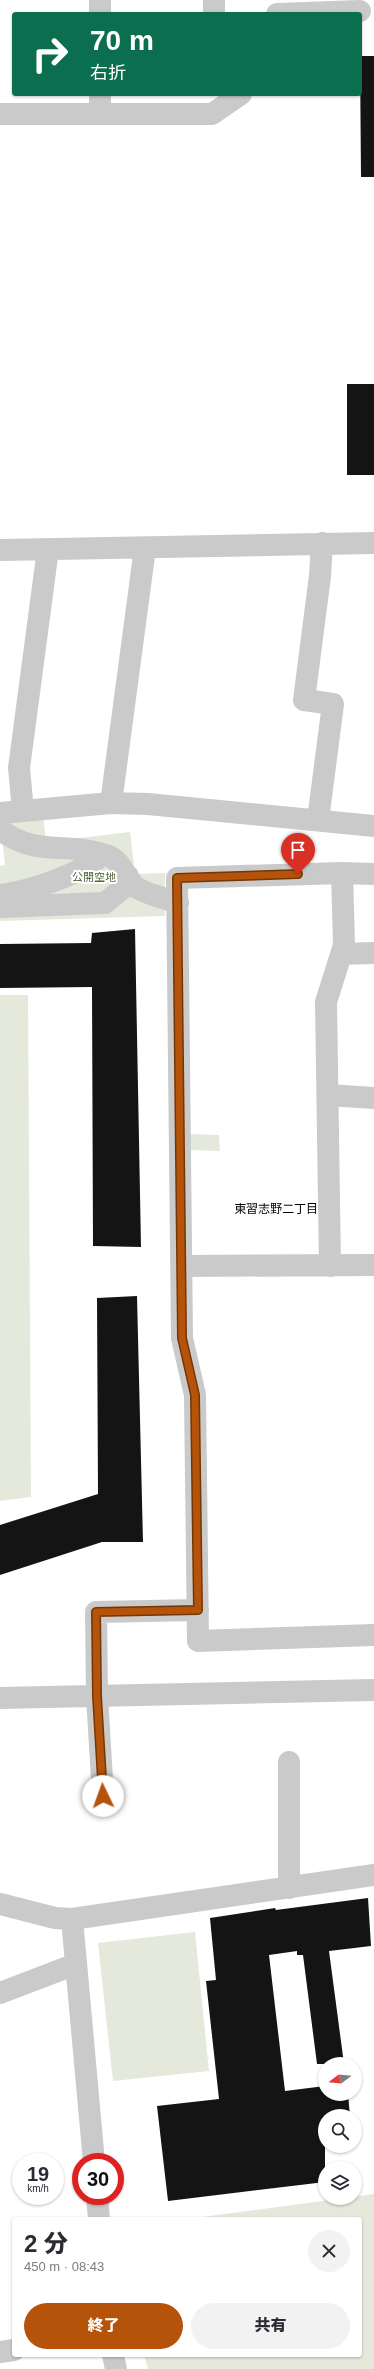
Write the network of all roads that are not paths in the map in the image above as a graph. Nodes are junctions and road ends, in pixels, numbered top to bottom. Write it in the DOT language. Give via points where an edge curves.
graph roads {
  1 [pos="100,0"];
  2 [pos="214,0"];
  3 [pos="100,12"];
  4 [pos="214,12"];
  5 [pos="235,96"];
  6 [pos="100,104"];
  7 [pos="212,104"];
  8 [pos="0,114"];
  9 [pos="374,543"];
  10 [pos="322,544"];
  11 [pos="145,548"];
  12 [pos="48,549"];
  13 [pos="0,550"];
  14 [pos="111,803"];
  15 [pos="23,811"];
  16 [pos="0,813"];
  17 [pos="318,820"];
  18 [pos="374,826"];
  19 [pos="0,830"];
  20 [pos="102,855"];
  21 [pos="342,873"];
  22 [pos="374,874"];
  23 [pos="128,876"];
  24 [pos="0,895"];
  25 [pos="178,903"];
  26 [pos="0,907"];
  27 [pos="374,953"];
  28 [pos="341,954"];
  29 [pos="328,1095"];
  30 [pos="374,1098"];
  31 [pos="374,1265"];
  32 [pos="182,1266"];
  33 [pos="330,1266"];
  34 [pos="198,1610"];
  35 [pos="374,1635"];
  36 [pos="374,1690"];
  37 [pos="97,1696"];
  38 [pos="0,1698"];
  39 [pos="289,1762"];
  40 [pos="103,1796"];
  41 [pos="374,1875"];
  42 [pos="289,1888"];
  43 [pos="0,1904"];
  44 [pos="72,1919"];
  45 [pos="76,1964"];
  46 [pos="0,1993"];
  47 [pos="93,2153"];
  48 [pos="98,2205"];
  49 [pos="99,2217"];
  50 [pos="12,2350"];
  51 [pos="0,2352"];
  52 [pos="113,2357"];
  53 [pos="116,2369"];
  1 -- 3 [label="street"];
  2 -- 4 [label="street"];
  5 -- 7 [label="street"];
  6 -- 7 [label="street"];
  6 -- 8 [label="street"];
  9 -- 10 [label="street"];
  10 -- 11 [label="street"];
  10 -- 17 [label="street" via="304,700 333,704"];
  11 -- 12 [label="street"];
  11 -- 14 [label="street"];
  12 -- 13 [label="street"];
  12 -- 15 [label="street" via="19,768"];
  14 -- 15 [label="street"];
  14 -- 17 [label="street" via="148,804"];
  15 -- 16 [label="street"];
  17 -- 18 [label="street"];
  19 -- 20 [label="street" via="36,848 79,848"];
  20 -- 23 [label="street" via="116,861"];
  20 -- 24 [label="street" via="78,871 15,893"];
  21 -- 22 [label="street"];
  21 -- 25 [label="street" via="177,878"];
  21 -- 28 [label="street" via="344,945"];
  23 -- 25 [label="street" via="137,888"];
  23 -- 26 [label="street" via="122,889 105,903"];
  25 -- 32 [label="street"];
  27 -- 28 [label="street"];
  28 -- 29 [label="street" via="326,1002"];
  29 -- 30 [label="street"];
  29 -- 33 [label="street"];
  31 -- 33 [label="street"];
  32 -- 33 [label="street"];
  32 -- 34 [label="street" via="182,1338 195,1395"];
  34 -- 35 [label="street" via="198,1641"];
  34 -- 37 [label="street" via="96,1612"];
  36 -- 37 [label="street"];
  37 -- 38 [label="street"];
  37 -- 40 [label="street"];
  39 -- 42 [label="street"];
  41 -- 42 [label="street"];
  42 -- 44 [label="street"];
  43 -- 44 [label="street" via="55,1918"];
  44 -- 45 [label="street"];
  45 -- 46 [label="street"];
  45 -- 47 [label="street"];
  48 -- 49 [label="street"];
  50 -- 51 [label="street"];
  52 -- 53 [label="street"];
}
